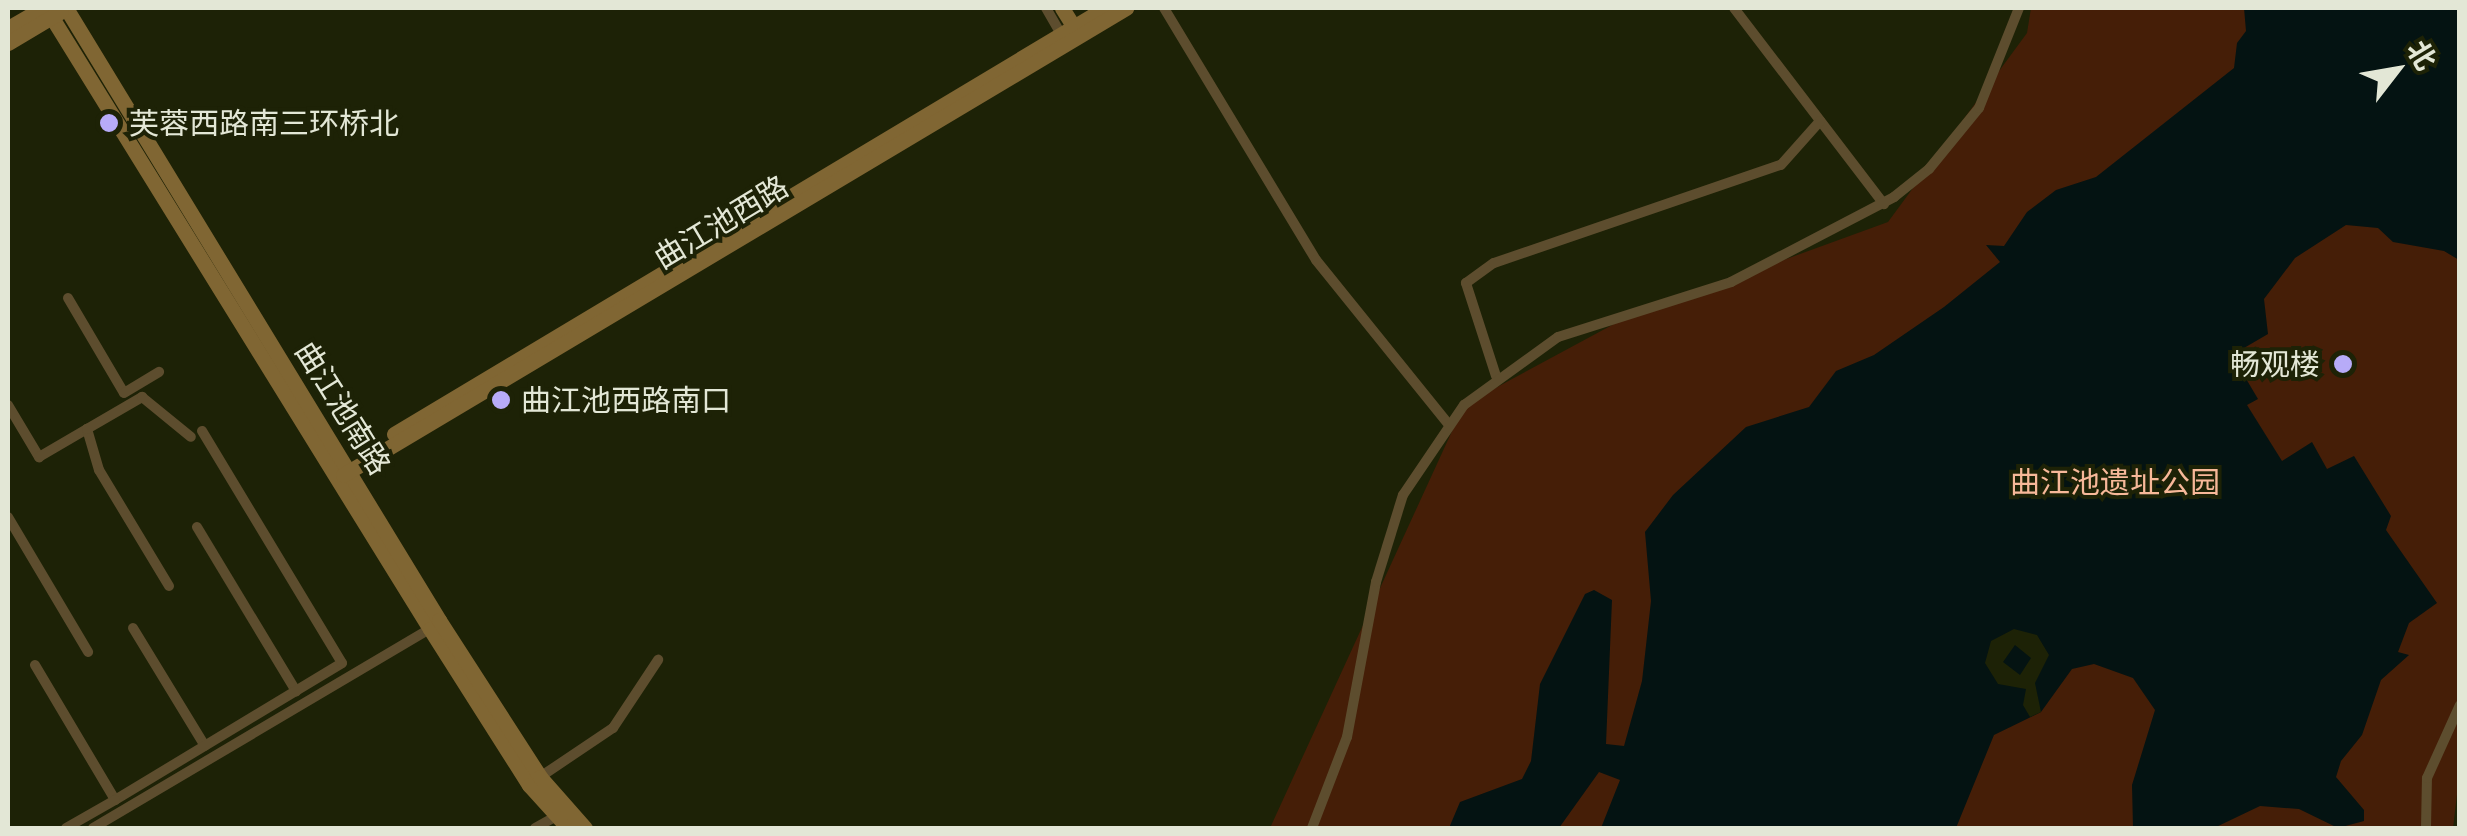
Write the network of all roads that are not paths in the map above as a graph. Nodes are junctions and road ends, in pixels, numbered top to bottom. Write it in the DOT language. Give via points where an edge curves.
graph roads {
  1 [pos="1046,8"];
  2 [pos="1062,8"];
  3 [pos="1126,8"];
  4 [pos="1164,8"];
  5 [pos="1734,8"];
  6 [pos="2019,8"];
  7 [pos="57,9"];
  8 [pos="1085,22"];
  9 [pos="8,28"];
  10 [pos="8,43"];
  11 [pos="1820,120"];
  12 [pos="1884,204"];
  13 [pos="68,298"];
  14 [pos="159,372"];
  15 [pos="1496,376"];
  16 [pos="8,405"];
  17 [pos="1449,425"];
  18 [pos="87,428"];
  19 [pos="342,470"];
  20 [pos="8,517"];
  21 [pos="197,526"];
  22 [pos="169,586"];
  23 [pos="133,628"];
  24 [pos="430,629"];
  25 [pos="88,652"];
  26 [pos="658,660"];
  27 [pos="35,665"];
  28 [pos="296,691"];
  29 [pos="2460,705"];
  30 [pos="206,746"];
  31 [pos="540,777"];
  32 [pos="115,800"];
  33 [pos="562,822"];
  34 [pos="66,828"];
  35 [pos="93,828"];
  36 [pos="534,828"];
  37 [pos="585,828"];
  38 [pos="1312,828"];
  39 [pos="2426,828"];
  1 -- 8 [label="street"];
  2 -- 8 [label="main road"];
  3 -- 8 [label="main road, 曲江池西路"];
  4 -- 17 [label="street" via="1316,260"];
  5 -- 11 [label="street"];
  6 -- 12 [label="street" via="1979,108 1929,170"];
  7 -- 9 [label="main road"];
  7 -- 10 [label="main road"];
  7 -- 19 [label="main road, 曲江池南路"];
  8 -- 19 [label="main road, 曲江池西路"];
  11 -- 12 [label="street"];
  11 -- 15 [label="street" via="1781,166 1494,263 1466,282"];
  12 -- 15 [label="street" via="1731,282 1558,337"];
  13 -- 14 [label="street" via="124,393"];
  15 -- 17 [label="street"];
  16 -- 18 [label="street" via="39,456"];
  17 -- 38 [label="street" via="1403,495 1376,582 1347,737"];
  18 -- 22 [label="street" via="100,470"];
  18 -- 28 [label="street" via="142,397 197,434 342,664"];
  19 -- 24 [label="main road, 曲江池南路"];
  19 -- 31 [label="main road, 曲江池南路"];
  20 -- 25 [label="street"];
  21 -- 28 [label="street"];
  23 -- 30 [label="street"];
  24 -- 33 [label="main road, 曲江池南路" via="529,785"];
  24 -- 35 [label="street"];
  26 -- 31 [label="street" via="613,728"];
  27 -- 32 [label="street"];
  28 -- 30 [label="street"];
  29 -- 39 [label="street" via="2427,778"];
  30 -- 32 [label="street"];
  31 -- 37 [label="main road, 曲江池南路"];
  32 -- 34 [label="street"];
  33 -- 36 [label="street"];
}
